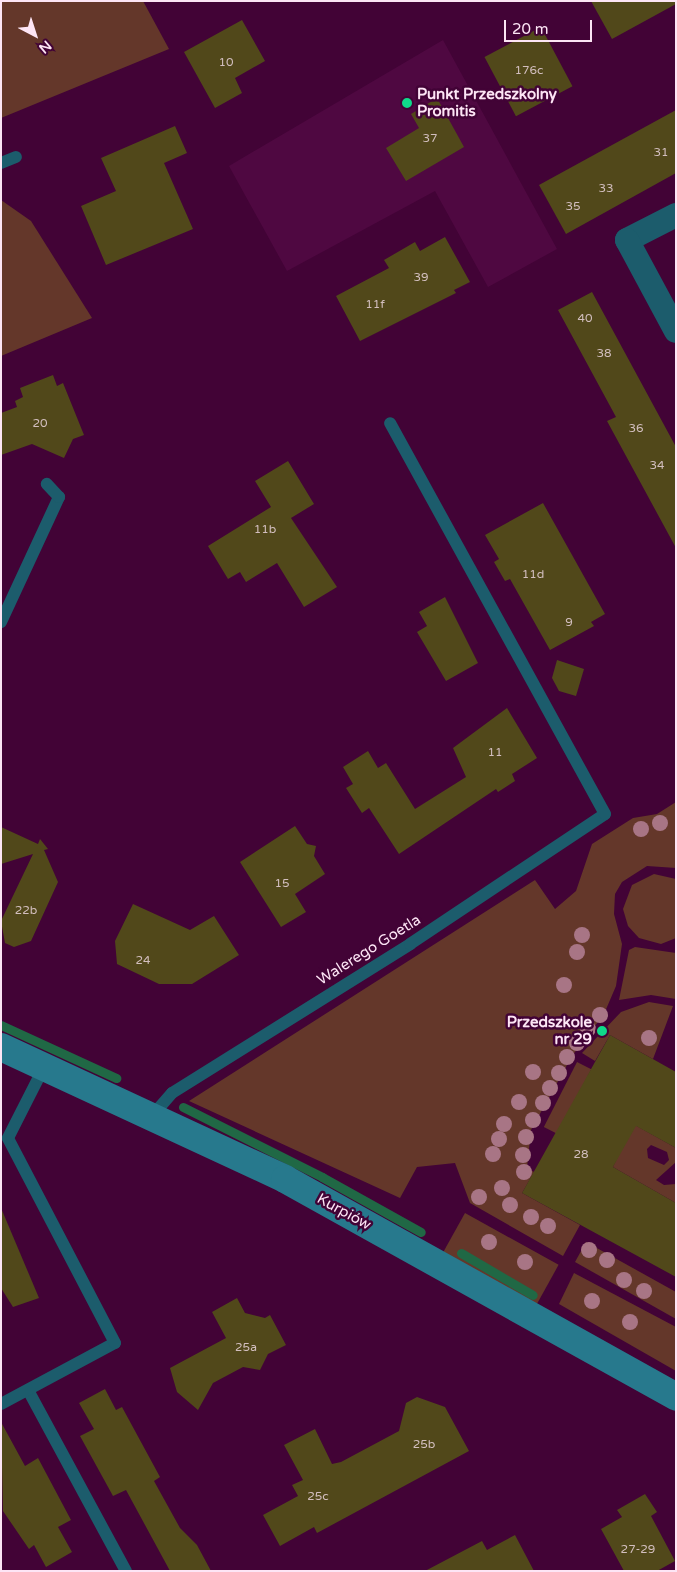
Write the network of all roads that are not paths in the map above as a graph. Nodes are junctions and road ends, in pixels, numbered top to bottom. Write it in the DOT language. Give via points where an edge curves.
graph roads {
  1 [pos="16,157"];
  2 [pos="1,163"];
  3 [pos="676,215"];
  4 [pos="676,331"];
  5 [pos="390,423"];
  6 [pos="48,484"];
  7 [pos="1,622"];
  8 [pos="1,1047"];
  9 [pos="44,1067"];
  10 [pos="152,1116"];
  11 [pos="28,1390"];
  12 [pos="676,1398"];
  13 [pos="1,1404"];
  14 [pos="126,1571"];
  1 -- 2 [label="lane"];
  3 -- 4 [label="street" via="627,240"];
  5 -- 10 [label="lane, Walerego Goetla" via="605,814 410,944 172,1092"];
  6 -- 7 [label="lane" via="59,497"];
  8 -- 9 [label="street, Kurpiów"];
  9 -- 10 [label="street, Kurpiów"];
  9 -- 11 [label="lane" via="8,1138 115,1343"];
  10 -- 12 [label="street, Kurpiów" via="285,1179"];
  11 -- 13 [label="lane"];
  11 -- 14 [label="lane"];
}
